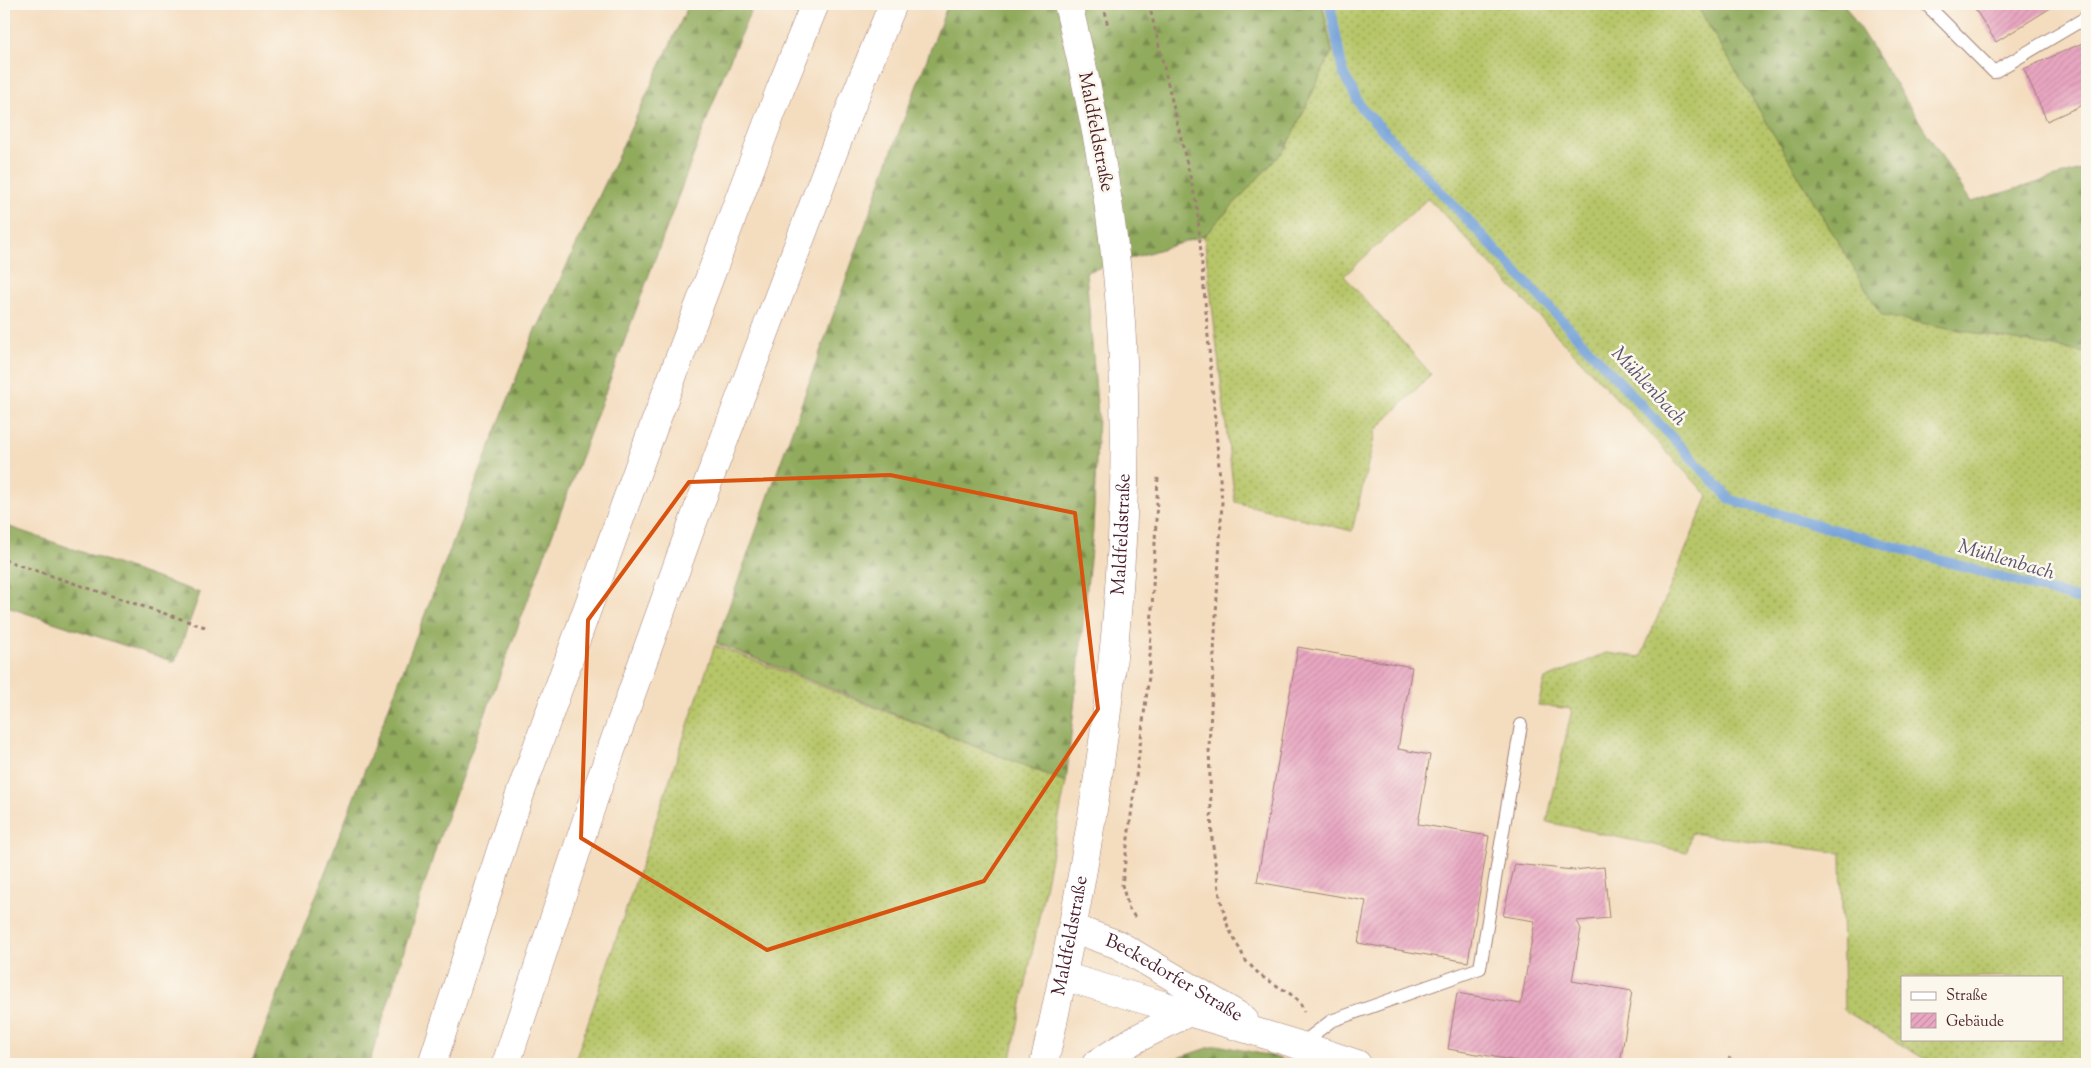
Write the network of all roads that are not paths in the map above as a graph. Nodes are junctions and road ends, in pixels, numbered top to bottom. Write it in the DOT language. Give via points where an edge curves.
graph roads {
  1 [pos="815,4"];
  2 [pos="893,4"];
  3 [pos="1068,4"];
  4 [pos="1926,4"];
  5 [pos="2087,17"];
  6 [pos="1521,725"];
  7 [pos="1072,928"];
  8 [pos="1064,976"];
  9 [pos="1187,1013"];
  10 [pos="1271,1035"];
  11 [pos="1301,1044"];
  12 [pos="432,1064"];
  13 [pos="506,1064"];
  14 [pos="1044,1064"];
  15 [pos="1096,1064"];
  16 [pos="1357,1064"];
  1 -- 12 [label="main road" via="639,464 510,822"];
  2 -- 13 [label="main road" via="844,124 690,530 594,798"];
  3 -- 7 [label="main road, Maldfeldstraße" via="1106,184 1119,295 1125,425 1123,537 1113,675"];
  4 -- 5 [label="lane" via="1994,72"];
  6 -- 11 [label="lane" via="1480,968 1331,1021"];
  7 -- 8 [label="main road, Maldfeldstraße"];
  7 -- 10 [label="main road, Beckedorfer Straße" via="1119,945"];
  8 -- 9 [label="main road, Beckedorfer Straße"];
  8 -- 14 [label="main road, Maldfeldstraße"];
  9 -- 10 [label="main road, Beckedorfer Straße"];
  9 -- 15 [label="main road"];
  10 -- 11 [label="main road, Beckedorfer Straße"];
  11 -- 16 [label="main road, Beckedorfer Straße"];
}
